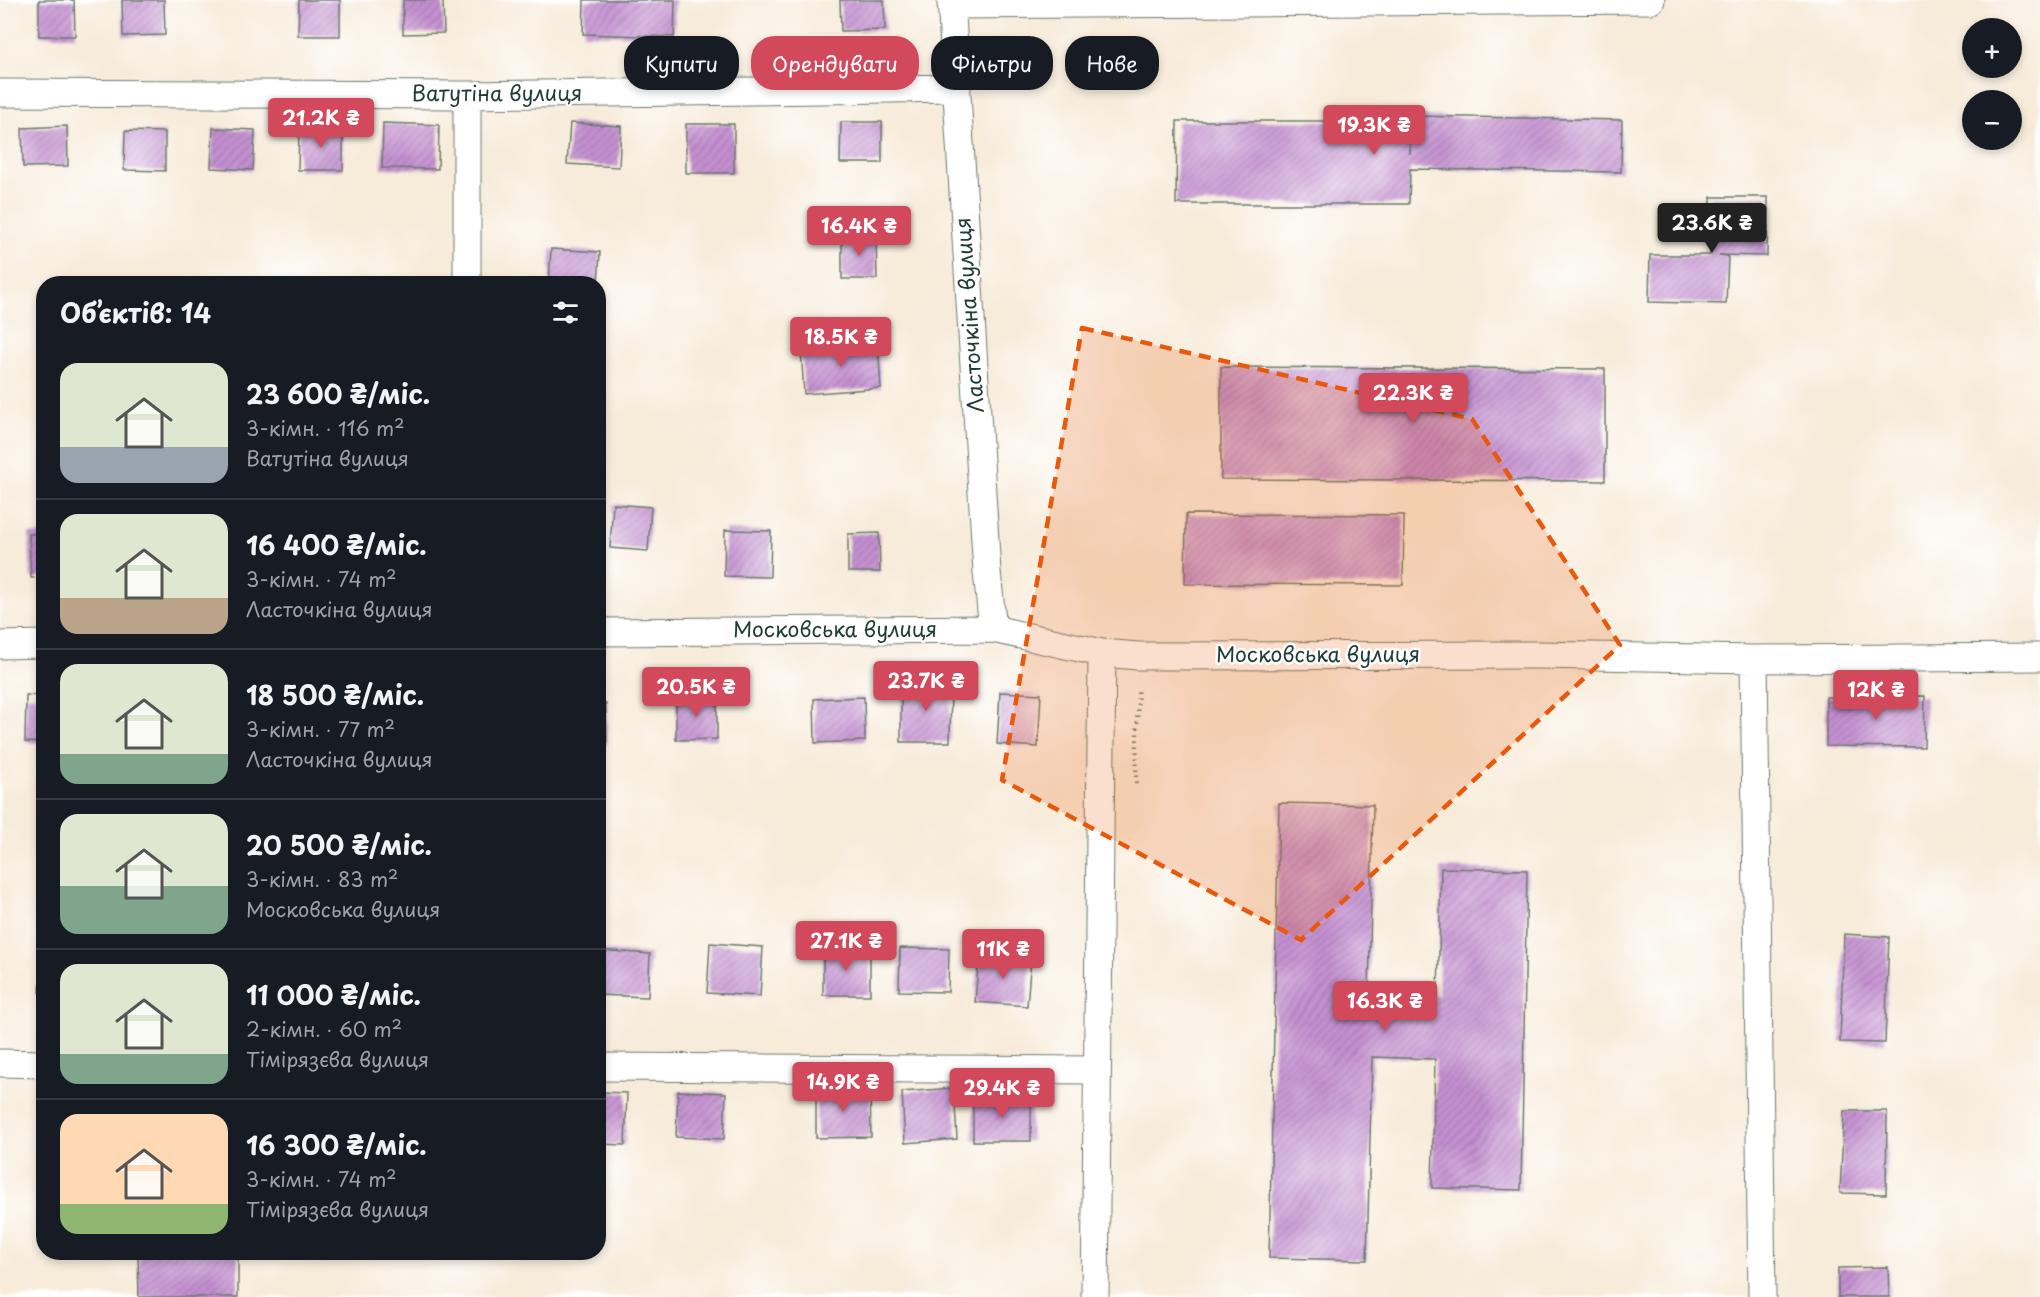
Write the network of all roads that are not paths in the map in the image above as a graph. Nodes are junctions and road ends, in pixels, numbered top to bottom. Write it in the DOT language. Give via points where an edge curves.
graph roads {
  1 [pos="1651,0"];
  2 [pos="951,2"];
  3 [pos="953,36"];
  4 [pos="931,88"];
  5 [pos="957,90"];
  6 [pos="0,93"];
  7 [pos="467,95"];
  8 [pos="467,276"];
  9 [pos="993,629"];
  10 [pos="606,632"];
  11 [pos="36,644"];
  12 [pos="0,645"];
  13 [pos="1102,653"];
  14 [pos="2040,657"];
  15 [pos="1754,659"];
  16 [pos="0,1063"];
  17 [pos="36,1064"];
  18 [pos="606,1067"];
  19 [pos="1098,1070"];
  20 [pos="1095,1297"];
  21 [pos="1762,1297"];
  1 -- 2 [label="street"];
  2 -- 3 [label="street, Ласточкіна вулиця"];
  4 -- 7 [label="street, Ватутіна вулиця"];
  5 -- 9 [label="street, Ласточкіна вулиця"];
  6 -- 7 [label="street, Ватутіна вулиця"];
  7 -- 8 [label="street"];
  9 -- 10 [label="street, Московська вулиця"];
  9 -- 13 [label="street, Московська вулиця"];
  11 -- 12 [label="street"];
  13 -- 15 [label="street, Московська вулиця"];
  13 -- 19 [label="street"];
  14 -- 15 [label="street, Московська вулиця"];
  15 -- 21 [label="street"];
  16 -- 17 [label="street"];
  18 -- 19 [label="street"];
  19 -- 20 [label="street"];
}
